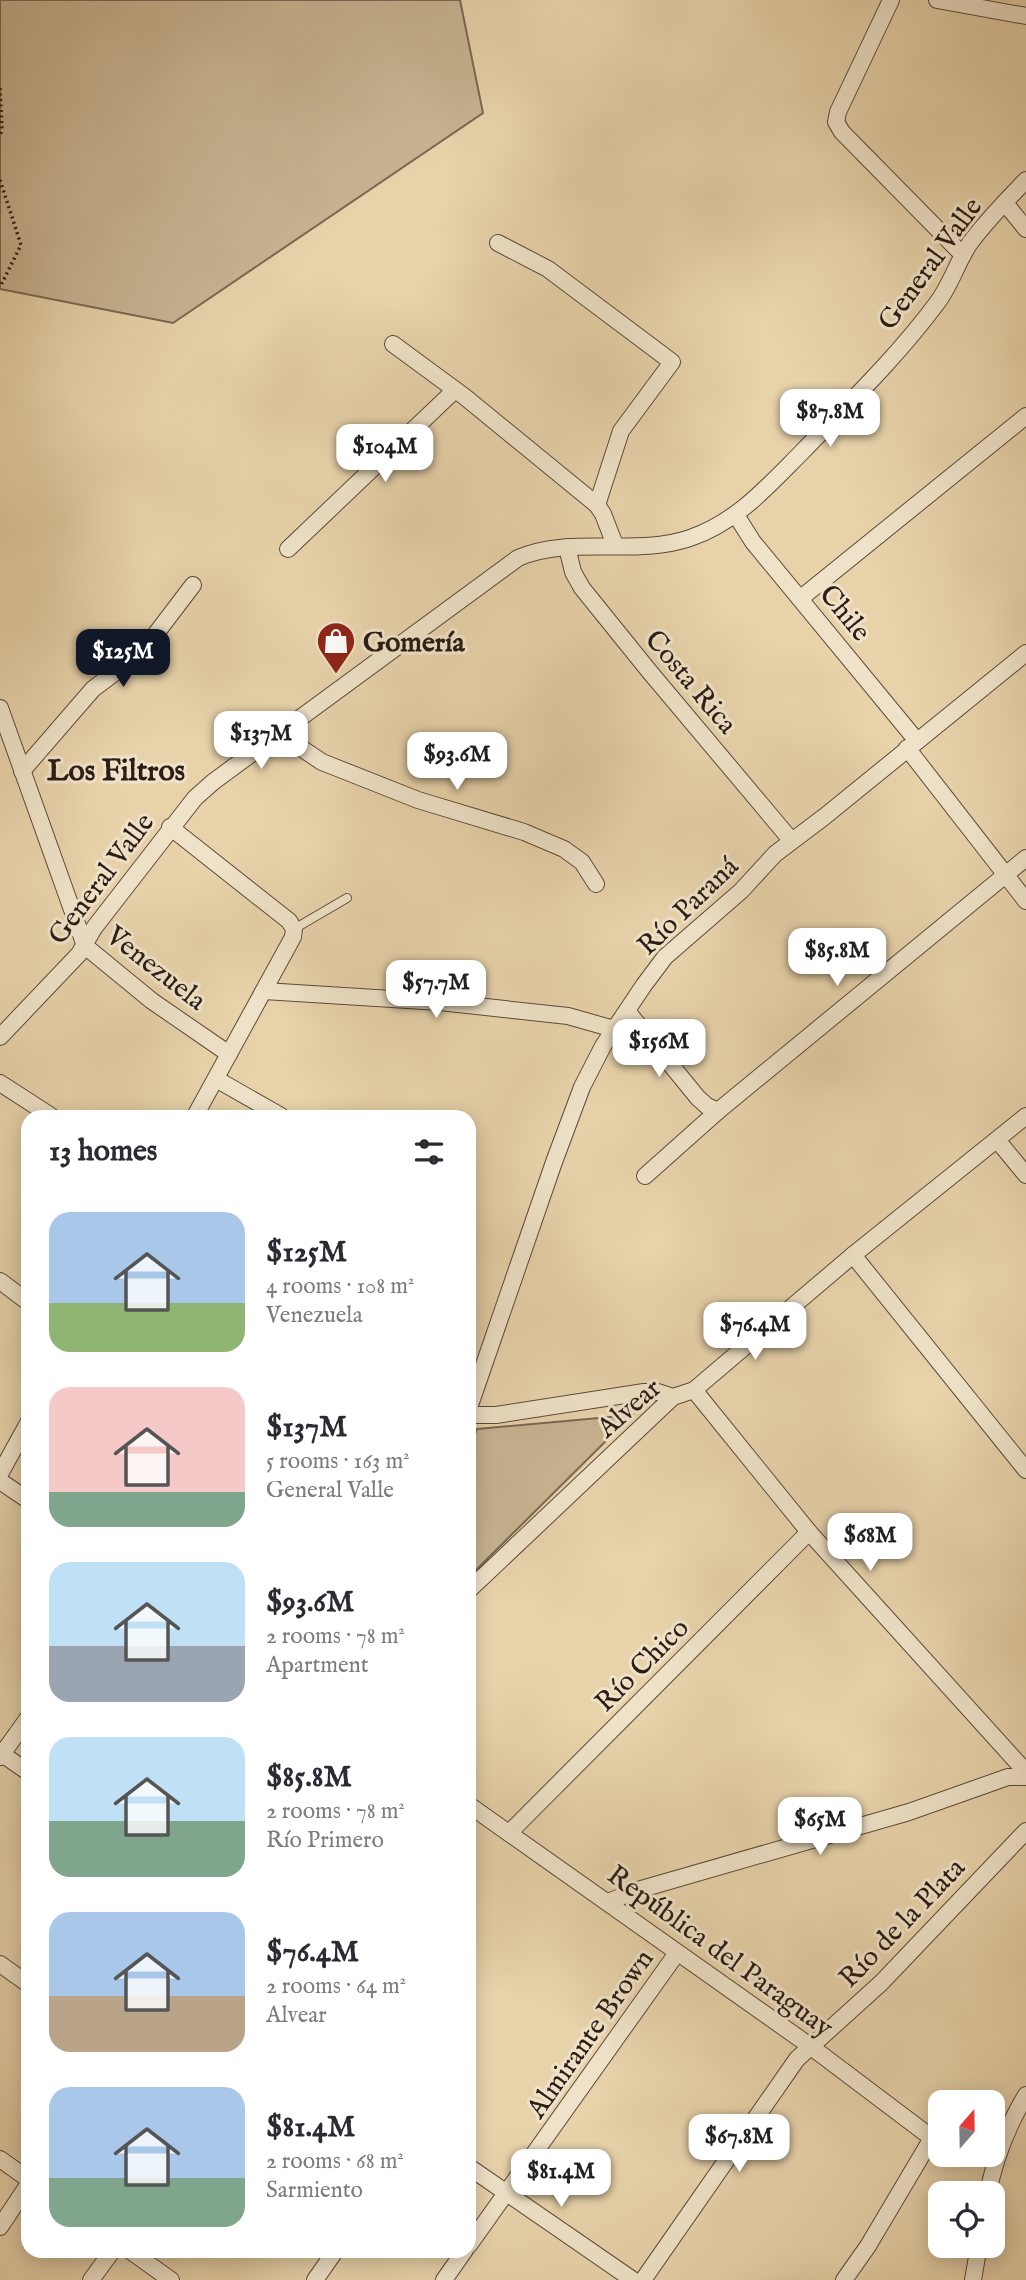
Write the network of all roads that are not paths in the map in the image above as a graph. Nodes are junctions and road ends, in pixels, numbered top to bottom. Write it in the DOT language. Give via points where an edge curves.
graph roads {
  1 [pos="891,0"];
  2 [pos="937,0"];
  3 [pos="1026,16"];
  4 [pos="1026,180"];
  5 [pos="1005,203"];
  6 [pos="1026,229"];
  7 [pos="498,243"];
  8 [pos="962,256"];
  9 [pos="393,344"];
  10 [pos="455,390"];
  11 [pos="1026,416"];
  12 [pos="597,505"];
  13 [pos="736,515"];
  14 [pos="615,545"];
  15 [pos="567,547"];
  16 [pos="288,549"];
  17 [pos="193,584"];
  18 [pos="801,598"];
  19 [pos="1026,653"];
  20 [pos="0,708"];
  21 [pos="284,732"];
  22 [pos="912,745"];
  23 [pos="22,771"];
  24 [pos="170,827"];
  25 [pos="791,840"];
  26 [pos="1026,858"];
  27 [pos="1005,874"];
  28 [pos="596,884"];
  29 [pos="347,898"];
  30 [pos="1026,901"];
  31 [pos="293,933"];
  32 [pos="85,946"];
  33 [pos="264,991"];
  34 [pos="626,1011"];
  35 [pos="614,1029"];
  36 [pos="0,1037"];
  37 [pos="229,1054"];
  38 [pos="216,1079"];
  39 [pos="0,1083"];
  40 [pos="42,1110"];
  41 [pos="198,1110"];
  42 [pos="270,1110"];
  43 [pos="718,1111"];
  44 [pos="1026,1116"];
  45 [pos="998,1140"];
  46 [pos="1026,1175"];
  47 [pos="645,1176"];
  48 [pos="853,1255"];
  49 [pos="0,1282"];
  50 [pos="21,1297"];
  51 [pos="476,1388"];
  52 [pos="694,1390"];
  53 [pos="673,1397"];
  54 [pos="476,1415"];
  55 [pos="21,1436"];
  56 [pos="1026,1471"];
  57 [pos="0,1474"];
  58 [pos="0,1481"];
  59 [pos="21,1495"];
  60 [pos="809,1532"];
  61 [pos="476,1583"];
  62 [pos="21,1728"];
  63 [pos="1,1755"];
  64 [pos="21,1768"];
  65 [pos="1026,1775"];
  66 [pos="476,1810"];
  67 [pos="1026,1831"];
  68 [pos="510,1832"];
  69 [pos="608,1902"];
  70 [pos="677,1953"];
  71 [pos="0,1964"];
  72 [pos="21,1979"];
  73 [pos="810,2046"];
  74 [pos="1026,2095"];
  75 [pos="1005,2129"];
  76 [pos="928,2134"];
  77 [pos="928,2152"];
  78 [pos="0,2158"];
  79 [pos="476,2172"];
  80 [pos="21,2174"];
  81 [pos="506,2193"];
  82 [pos="21,2196"];
  83 [pos="0,2227"];
  84 [pos="476,2235"];
  85 [pos="107,2258"];
  86 [pos="140,2258"];
  87 [pos="330,2258"];
  88 [pos="459,2258"];
  89 [pos="977,2258"];
  90 [pos="91,2280"];
  91 [pos="171,2280"];
  92 [pos="315,2280"];
  93 [pos="444,2280"];
  94 [pos="633,2280"];
  95 [pos="643,2280"];
  96 [pos="844,2280"];
  97 [pos="973,2280"];
  1 -- 8 [label="street" via="836,122"];
  2 -- 3 [label="street"];
  4 -- 5 [label="street, General Valle"];
  5 -- 6 [label="street"];
  5 -- 8 [label="street, General Valle"];
  7 -- 12 [label="street" via="548,269 672,362 621,431"];
  8 -- 13 [label="street, General Valle" via="950,283 917,328 866,386"];
  9 -- 10 [label="street"];
  10 -- 12 [label="street"];
  10 -- 16 [label="street"];
  11 -- 18 [label="street"];
  12 -- 14 [label="street"];
  13 -- 14 [label="street, General Valle" via="689,539 660,545"];
  13 -- 18 [label="street, Chile"];
  14 -- 15 [label="street, General Valle"];
  15 -- 21 [label="street, General Valle" via="518,558"];
  15 -- 25 [label="street, Costa Rica" via="582,588"];
  17 -- 23 [label="street" via="142,652 93,689"];
  18 -- 22 [label="street, Chile"];
  19 -- 22 [label="street, Río Paraná"];
  20 -- 23 [label="street, Venezuela"];
  21 -- 24 [label="street, General Valle" via="213,782"];
  21 -- 28 [label="street" via="322,762 564,849 582,862"];
  22 -- 25 [label="street, Río Paraná"];
  22 -- 27 [label="street, Chile"];
  23 -- 32 [label="street, Venezuela"];
  24 -- 31 [label="street" via="289,920"];
  24 -- 32 [label="street, General Valle"];
  25 -- 34 [label="street, Río Paraná" via="665,957"];
  26 -- 27 [label="street"];
  27 -- 30 [label="street, Chile"];
  27 -- 43 [label="street"];
  29 -- 31 [label="lane"];
  31 -- 33 [label="street"];
  32 -- 36 [label="street, General Valle"];
  32 -- 37 [label="street, Venezuela" via="152,1001"];
  33 -- 35 [label="street" via="555,1014"];
  33 -- 37 [label="street"];
  34 -- 35 [label="street, Río Paraná"];
  34 -- 43 [label="street" via="698,1098"];
  35 -- 51 [label="street, Río Paraná" via="582,1087"];
  37 -- 38 [label="street"];
  38 -- 41 [label="street"];
  38 -- 42 [label="street"];
  39 -- 40 [label="street"];
  43 -- 47 [label="street"];
  44 -- 45 [label="street, Alvear"];
  45 -- 46 [label="street"];
  45 -- 48 [label="street, Alvear"];
  48 -- 52 [label="street, Alvear"];
  48 -- 56 [label="street"];
  49 -- 50 [label="street"];
  52 -- 53 [label="street, Alvear"];
  52 -- 60 [label="street"];
  53 -- 54 [label="street" via="644,1392"];
  53 -- 61 [label="street, Alvear"];
  55 -- 57 [label="street"];
  58 -- 59 [label="street"];
  60 -- 65 [label="street"];
  60 -- 68 [label="street, Río Chico"];
  62 -- 63 [label="street"];
  63 -- 64 [label="street"];
  65 -- 69 [label="street"];
  66 -- 68 [label="street, República del Paraguay"];
  67 -- 73 [label="street, Río de la Plata" via="881,1983"];
  68 -- 69 [label="street, República del Paraguay"];
  69 -- 70 [label="street, República del Paraguay"];
  70 -- 73 [label="street, República del Paraguay"];
  70 -- 81 [label="street, Almirante Brown"];
  71 -- 72 [label="street"];
  73 -- 76 [label="street, República del Paraguay"];
  73 -- 95 [label="street, Río de la Plata"];
  74 -- 75 [label="street"];
  77 -- 96 [label="street"];
  78 -- 80 [label="street"];
  79 -- 81 [label="street"];
  81 -- 84 [label="street, Almirante Brown"];
  81 -- 94 [label="street"];
  82 -- 83 [label="street"];
  85 -- 90 [label="street"];
  86 -- 91 [label="street"];
  87 -- 92 [label="street"];
  88 -- 93 [label="street"];
  89 -- 97 [label="street"];
}
